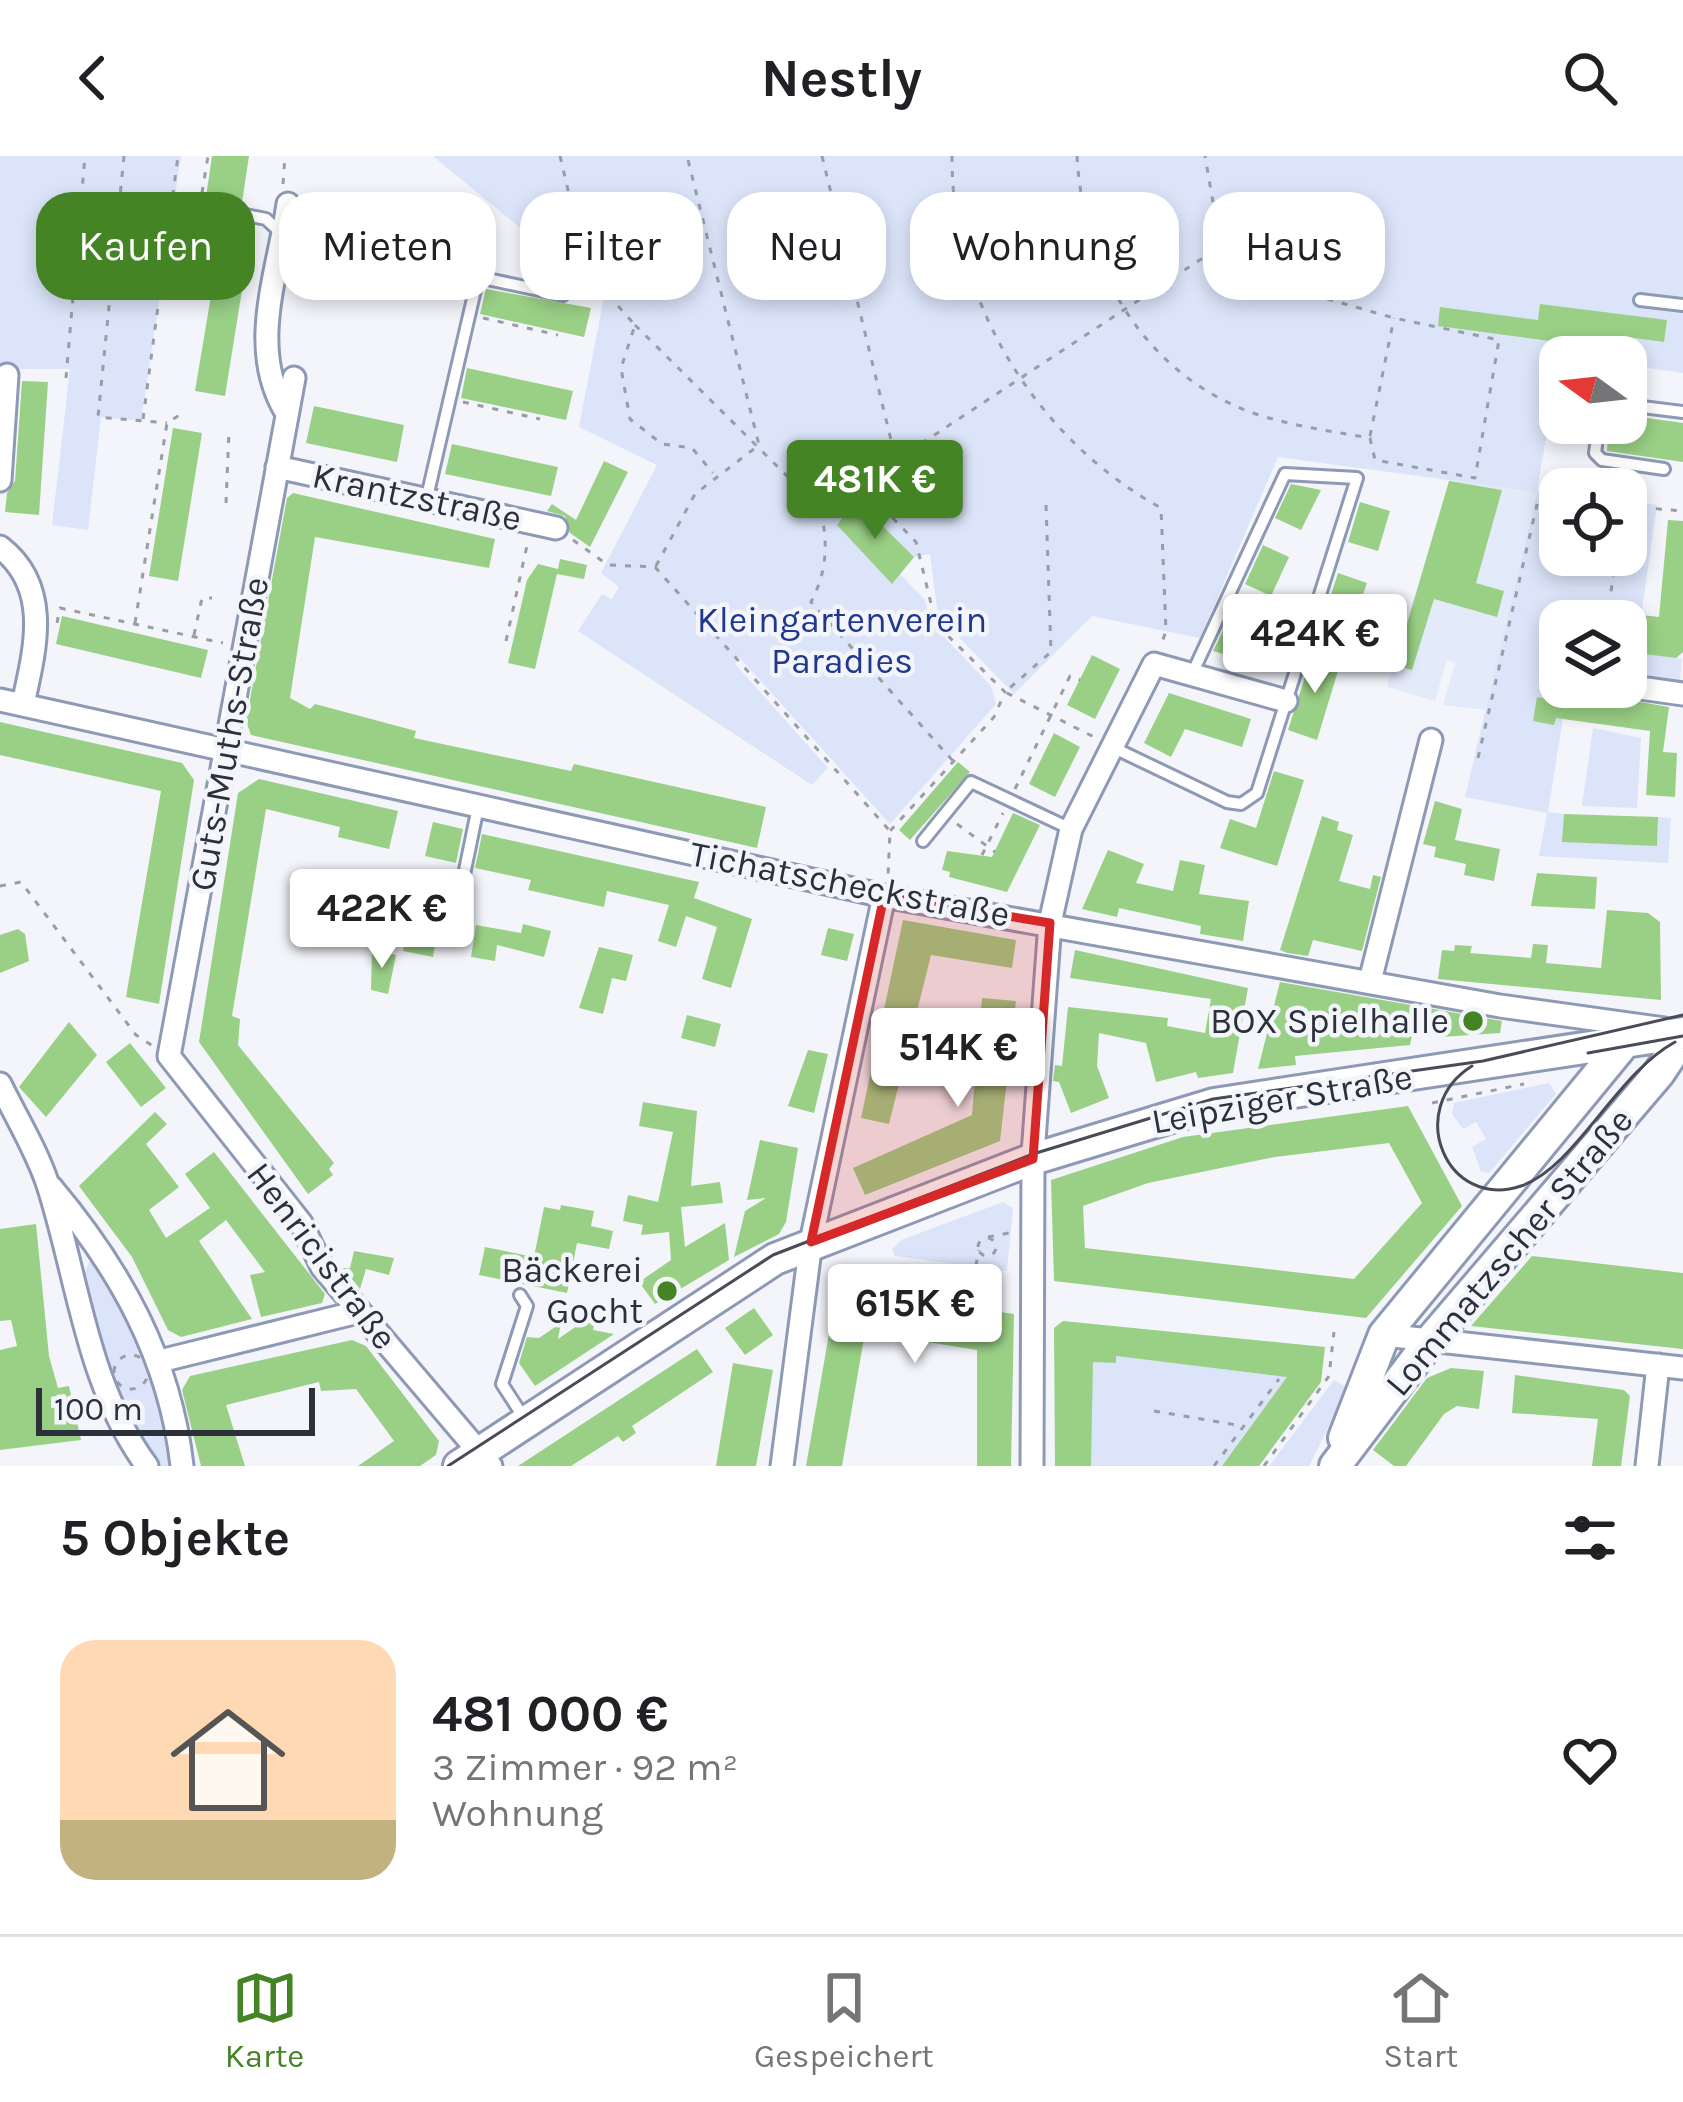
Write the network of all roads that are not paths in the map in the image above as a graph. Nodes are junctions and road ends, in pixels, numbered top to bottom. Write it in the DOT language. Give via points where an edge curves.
graph roads {
  1 [pos="279,263"];
  2 [pos="520,286"];
  3 [pos="1640,300"];
  4 [pos="1683,305"];
  5 [pos="7,375"];
  6 [pos="294,378"];
  7 [pos="1647,408"];
  8 [pos="286,412"];
  9 [pos="1683,412"];
  10 [pos="1596,444"];
  11 [pos="277,467"];
  12 [pos="1664,470"];
  13 [pos="0,480"];
  14 [pos="427,497"];
  15 [pos="556,528"];
  16 [pos="0,547"];
  17 [pos="1306,637"];
  18 [pos="1370,656"];
  19 [pos="1192,674"];
  20 [pos="1647,689"];
  21 [pos="1683,694"];
  22 [pos="1286,701"];
  23 [pos="11,702"];
  24 [pos="1431,740"];
  25 [pos="1112,747"];
  26 [pos="229,749"];
  27 [pos="478,805"];
  28 [pos="1071,829"];
  29 [pos="923,841"];
  30 [pos="884,896"];
  31 [pos="1050,922"];
  32 [pos="460,927"];
  33 [pos="1370,981"];
  34 [pos="1683,1034"];
  35 [pos="1625,1042"];
  36 [pos="170,1056"];
  37 [pos="0,1084"];
  38 [pos="1033,1159"];
  39 [pos="47,1182"];
  40 [pos="1490,1202"];
  41 [pos="1525,1231"];
  42 [pos="811,1242"];
  43 [pos="520,1295"];
  44 [pos="358,1312"];
  45 [pos="1384,1335"];
  46 [pos="1430,1341"];
  47 [pos="160,1361"];
  48 [pos="1658,1365"];
  49 [pos="1683,1368"];
  50 [pos="528,1424"];
  51 [pos="477,1462"];
  52 [pos="147,1466"];
  53 [pos="182,1466"];
  54 [pos="782,1466"];
  55 [pos="1032,1466"];
  56 [pos="1334,1466"];
  57 [pos="1647,1466"];
  1 -- 8 [label="street" via="263,353"];
  2 -- 14 [label="lane" via="478,277"];
  3 -- 4 [label="lane"];
  5 -- 13 [label="street"];
  6 -- 8 [label="street, Guts-Muths-Straße"];
  7 -- 9 [label="lane"];
  8 -- 11 [label="street, Guts-Muths-Straße"];
  10 -- 12 [label="lane" via="1602,460"];
  11 -- 14 [label="street, Krantzstraße"];
  11 -- 26 [label="street, Guts-Muths-Straße"];
  14 -- 15 [label="street, Krantzstraße"];
  16 -- 23 [label="street, Tichatscheckstraße" via="29,584 39,627"];
  17 -- 18 [label="lane"];
  17 -- 19 [label="lane" via="1357,478 1286,474"];
  17 -- 22 [label="lane"];
  19 -- 22 [label="street"];
  19 -- 25 [label="street" via="1154,664"];
  20 -- 21 [label="street"];
  22 -- 25 [label="lane" via="1257,794 1241,804"];
  23 -- 26 [label="street, Tichatscheckstraße"];
  24 -- 33 [label="street"];
  25 -- 28 [label="street"];
  26 -- 27 [label="street, Tichatscheckstraße"];
  26 -- 36 [label="street, Guts-Muths-Straße"];
  27 -- 30 [label="street, Tichatscheckstraße"];
  27 -- 32 [label="lane"];
  28 -- 29 [label="lane" via="971,782"];
  28 -- 31 [label="street"];
  30 -- 31 [label="street, Tichatscheckstraße"];
  30 -- 42 [label="street"];
  31 -- 33 [label="street, Tichatscheckstraße"];
  31 -- 38 [label="street"];
  33 -- 34 [label="street, Tichatscheckstraße"];
  34 -- 35 [label="main road, Leipziger Straße"];
  34 -- 41 [label="main road, Lommatzscher Straße"];
  35 -- 38 [label="main road, Leipziger Straße" via="1214,1104"];
  35 -- 40 [label="main road, Lommatzscher Straße"];
  36 -- 44 [label="street, Henricistraße" via="301,1223 322,1267"];
  37 -- 39 [label="street"];
  38 -- 42 [label="main road, Leipziger Straße"];
  38 -- 55 [label="street"];
  39 -- 47 [label="street" via="104,1250"];
  39 -- 52 [label="street" via="98,1375 117,1425"];
  40 -- 41 [label="lane"];
  40 -- 45 [label="main road, Lommatzscher Straße"];
  41 -- 46 [label="main road, Lommatzscher Straße"];
  42 -- 50 [label="main road, Leipziger Straße" via="728,1287"];
  42 -- 54 [label="street"];
  43 -- 50 [label="lane" via="526,1306 502,1384"];
  44 -- 47 [label="street"];
  44 -- 51 [label="street, Henricistraße"];
  45 -- 46 [label="street"];
  45 -- 56 [label="main road, Lommatzscher Straße"];
  46 -- 48 [label="street"];
  46 -- 56 [label="main road, Lommatzscher Straße"];
  47 -- 53 [label="street"];
  48 -- 49 [label="street"];
  48 -- 57 [label="street"];
  50 -- 51 [label="main road, Leipziger Straße"];
}
